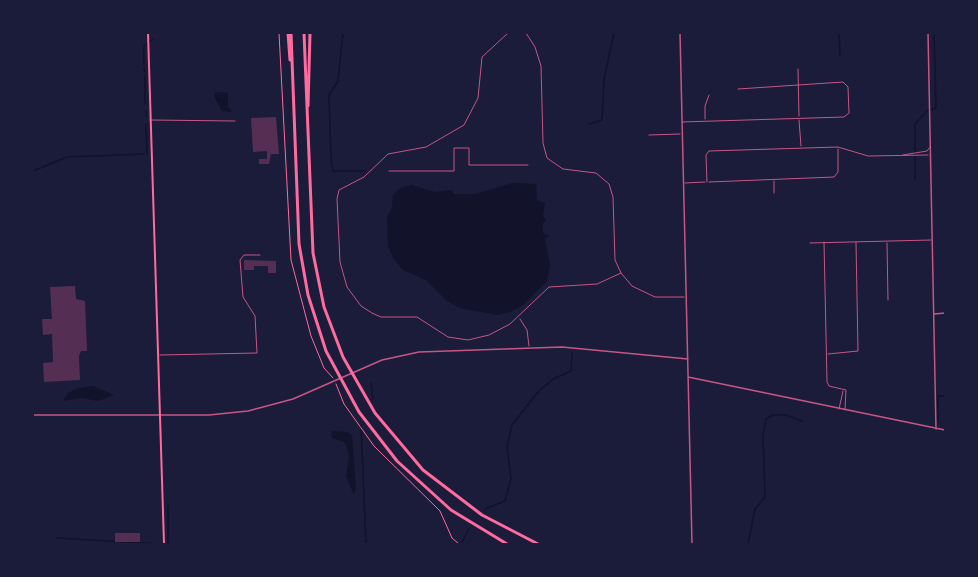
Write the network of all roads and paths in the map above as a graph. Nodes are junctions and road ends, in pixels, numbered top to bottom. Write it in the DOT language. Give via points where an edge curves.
graph roads {
  1 [pos="148,33"];
  2 [pos="290,33"];
  3 [pos="304,33"];
  4 [pos="310,33"];
  5 [pos="508,33"];
  6 [pos="526,33"];
  7 [pos="680,33"];
  8 [pos="928,33"];
  9 [pos="945,33"];
  10 [pos="798,69"];
  11 [pos="798,84"];
  12 [pos="738,89"];
  13 [pos="709,95"];
  14 [pos="307,117"];
  15 [pos="799,118"];
  16 [pos="150,120"];
  17 [pos="235,121"];
  18 [pos="705,121"];
  19 [pos="682,122"];
  20 [pos="682,134"];
  21 [pos="649,135"];
  22 [pos="931,146"];
  23 [pos="837,147"];
  24 [pos="801,148"];
  25 [pos="901,155"];
  26 [pos="931,157"];
  27 [pos="528,165"];
  28 [pos="389,171"];
  29 [pos="774,179"];
  30 [pos="707,182"];
  31 [pos="683,183"];
  32 [pos="774,193"];
  33 [pos="933,240"];
  34 [pos="887,241"];
  35 [pos="824,242"];
  36 [pos="856,242"];
  37 [pos="810,243"];
  38 [pos="260,255"];
  39 [pos="621,273"];
  40 [pos="686,297"];
  41 [pos="888,300"];
  42 [pos="945,313"];
  43 [pos="934,314"];
  44 [pos="519,317"];
  45 [pos="529,348"];
  46 [pos="159,355"];
  47 [pos="826,355"];
  48 [pos="688,359"];
  49 [pos="688,377"];
  50 [pos="844,389"];
  51 [pos="839,409"];
  52 [pos="845,410"];
  53 [pos="161,413"];
  54 [pos="33,415"];
  55 [pos="358,426"];
  56 [pos="936,429"];
  57 [pos="945,430"];
  58 [pos="164,544"];
  59 [pos="458,544"];
  60 [pos="507,544"];
  61 [pos="538,544"];
  62 [pos="692,544"];
  1 -- 16 [label="main road"];
  2 -- 60 [label="highway" via="302,265 312,312 335,370 364,420 405,470 452,510"];
  3 -- 14 [label="highway"];
  4 -- 14 [label="highway"];
  5 -- 44 [label="street" via="482,57 478,98 464,125 423,148 388,154 362,178 342,186 337,199 340,262 347,287 361,306 381,317 421,318 445,335 461,340 489,335"];
  6 -- 39 [label="street" via="541,66 544,152 559,168 591,171 609,184 613,195 615,255"];
  7 -- 19 [label="street"];
  8 -- 9 [label="street"];
  8 -- 22 [label="street"];
  10 -- 11 [label="street"];
  11 -- 12 [label="street"];
  11 -- 15 [label="street"];
  11 -- 15 [label="street" via="847,84 848,115"];
  13 -- 18 [label="street"];
  14 -- 61 [label="highway" via="310,220 318,282 335,337 360,388 392,435 432,478 482,515"];
  15 -- 18 [label="street"];
  15 -- 24 [label="street"];
  16 -- 17 [label="street"];
  16 -- 46 [label="main road"];
  18 -- 19 [label="street"];
  19 -- 20 [label="street"];
  20 -- 21 [label="street"];
  20 -- 31 [label="street"];
  22 -- 25 [label="street" via="927,151"];
  22 -- 26 [label="street"];
  23 -- 24 [label="street"];
  23 -- 25 [label="street" via="865,156"];
  23 -- 29 [label="street" via="837,176"];
  24 -- 30 [label="street" via="707,152"];
  25 -- 26 [label="street"];
  26 -- 33 [label="street"];
  27 -- 28 [label="street" via="469,165 469,148 454,148 454,171"];
  29 -- 30 [label="street"];
  29 -- 32 [label="street"];
  30 -- 31 [label="street"];
  31 -- 40 [label="street"];
  33 -- 34 [label="street"];
  33 -- 43 [label="street"];
  34 -- 36 [label="street"];
  34 -- 41 [label="street"];
  35 -- 36 [label="street"];
  35 -- 37 [label="street"];
  35 -- 47 [label="street"];
  36 -- 47 [label="street" via="858,351"];
  38 -- 46 [label="street" via="244,255 240,260 243,297 255,316 257,353"];
  39 -- 40 [label="street" via="645,294"];
  39 -- 44 [label="street" via="597,284 549,287"];
  40 -- 48 [label="street"];
  42 -- 43 [label="street"];
  43 -- 56 [label="street"];
  44 -- 45 [label="street" via="527,330"];
  45 -- 48 [label="street" via="580,348"];
  45 -- 53 [label="street" via="410,353 358,369 293,399 256,410"];
  46 -- 53 [label="main road"];
  47 -- 50 [label="street" via="828,385"];
  48 -- 49 [label="street"];
  49 -- 51 [label="street"];
  49 -- 62 [label="street"];
  50 -- 51 [label="street"];
  50 -- 52 [label="street"];
  51 -- 52 [label="street"];
  52 -- 56 [label="street"];
  53 -- 54 [label="street"];
  53 -- 58 [label="main road"];
  55 -- 59 [label="path" via="388,462 440,511"];
  56 -- 57 [label="street"];
}
